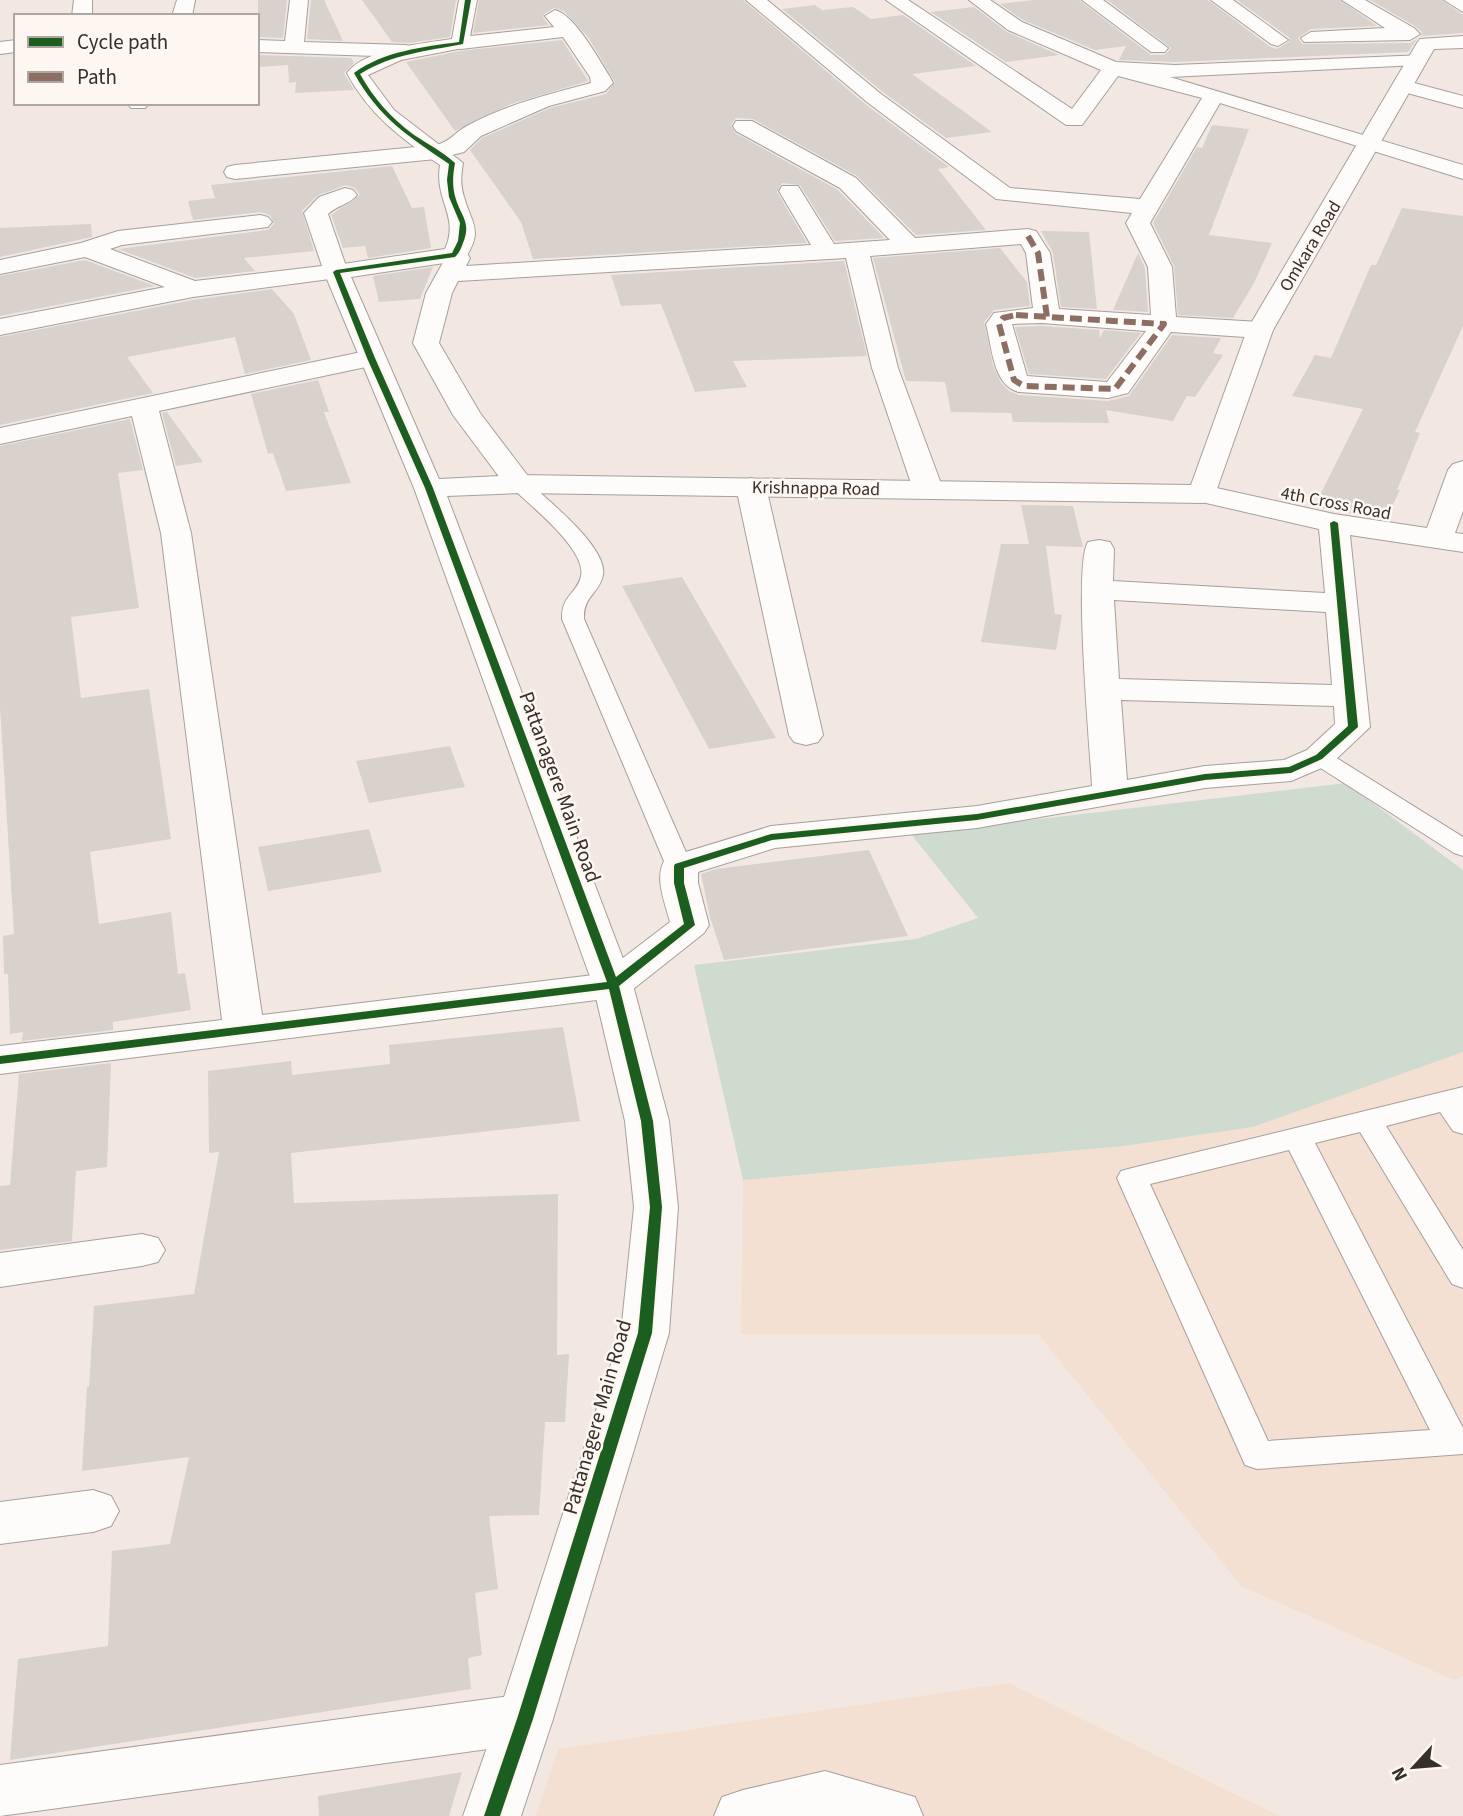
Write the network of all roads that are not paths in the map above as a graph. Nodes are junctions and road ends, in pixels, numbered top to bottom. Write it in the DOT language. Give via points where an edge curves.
graph roads {
  1 [pos="299,0"];
  2 [pos="468,0"];
  3 [pos="755,0"];
  4 [pos="895,0"];
  5 [pos="978,0"];
  6 [pos="1091,0"];
  7 [pos="1220,0"];
  8 [pos="1351,0"];
  9 [pos="1453,0"];
  10 [pos="1463,6"];
  11 [pos="1278,40"];
  12 [pos="1251,42"];
  13 [pos="1463,42"];
  14 [pos="461,43"];
  15 [pos="1417,45"];
  16 [pos="259,46"];
  17 [pos="294,47"];
  18 [pos="406,51"];
  19 [pos="1081,54"];
  20 [pos="1113,68"];
  21 [pos="1403,86"];
  22 [pos="1214,95"];
  23 [pos="1457,99"];
  24 [pos="744,126"];
  25 [pos="1371,143"];
  26 [pos="436,152"];
  27 [pos="235,172"];
  28 [pos="1463,172"];
  29 [pos="790,191"];
  30 [pos="345,195"];
  31 [pos="1146,207"];
  32 [pos="260,222"];
  33 [pos="909,246"];
  34 [pos="87,249"];
  35 [pos="826,250"];
  36 [pos="856,250"];
  37 [pos="452,264"];
  38 [pos="0,267"];
  39 [pos="336,272"];
  40 [pos="192,289"];
  41 [pos="1047,317"];
  42 [pos="1164,324"];
  43 [pos="0,327"];
  44 [pos="1260,330"];
  45 [pos="370,358"];
  46 [pos="144,407"];
  47 [pos="0,436"];
  48 [pos="1463,470"];
  49 [pos="519,484"];
  50 [pos="751,487"];
  51 [pos="429,488"];
  52 [pos="928,489"];
  53 [pos="1203,494"];
  54 [pos="1334,523"];
  55 [pos="1451,541"];
  56 [pos="1099,549"];
  57 [pos="1097,590"];
  58 [pos="1341,603"];
  59 [pos="1103,689"];
  60 [pos="1350,695"];
  61 [pos="806,735"];
  62 [pos="1319,757"];
  63 [pos="1110,794"];
  64 [pos="1463,848"];
  65 [pos="679,866"];
  66 [pos="613,985"];
  67 [pos="244,1029"];
  68 [pos="0,1060"];
  69 [pos="1458,1108"];
  70 [pos="1368,1121"];
  71 [pos="1298,1139"];
  72 [pos="142,1250"];
  73 [pos="0,1270"];
  74 [pos="1463,1276"];
  75 [pos="1458,1442"];
  76 [pos="93,1511"];
  77 [pos="0,1523"];
  78 [pos="526,1719"];
  79 [pos="0,1791"];
  80 [pos="492,1816"];
  81 [pos="743,1816"];
  82 [pos="894,1816"];
  1 -- 17 [label="street"];
  2 -- 14 [label="street"];
  3 -- 31 [label="street" via="874,98 1004,194"];
  4 -- 20 [label="street" via="1074,120"];
  5 -- 19 [label="street" via="1015,26"];
  6 -- 19 [label="street" via="1165,48"];
  7 -- 11 [label="street"];
  8 -- 15 [label="street"];
  9 -- 10 [label="street"];
  11 -- 12 [label="street"];
  11 -- 15 [label="street"];
  13 -- 15 [label="street"];
  14 -- 18 [label="street"];
  14 -- 26 [label="street" via="513,44 561,24 603,83 555,97 473,131 456,148"];
  15 -- 20 [label="street" via="1175,71"];
  15 -- 21 [label="street, Omkara Road"];
  16 -- 17 [label="street"];
  17 -- 18 [label="street"];
  18 -- 26 [label="street" via="357,73 366,94 403,132"];
  19 -- 20 [label="street"];
  20 -- 22 [label="street"];
  21 -- 23 [label="street"];
  21 -- 25 [label="street, Omkara Road"];
  22 -- 25 [label="street"];
  22 -- 31 [label="street"];
  24 -- 33 [label="street" via="848,183"];
  25 -- 28 [label="street"];
  25 -- 44 [label="street, Omkara Road"];
  26 -- 27 [label="street"];
  26 -- 37 [label="street" via="452,163 450,187 465,223"];
  29 -- 35 [label="street"];
  30 -- 39 [label="street, Pattanagere Main Road" via="327,202 316,213"];
  31 -- 42 [label="street" via="1138,223 1160,267"];
  32 -- 34 [label="street" via="118,227"];
  33 -- 36 [label="street"];
  33 -- 41 [label="street" via="1028,236 1038,253"];
  34 -- 38 [label="street"];
  34 -- 40 [label="street"];
  35 -- 36 [label="street"];
  35 -- 37 [label="street"];
  36 -- 52 [label="street" via="885,368"];
  37 -- 39 [label="street"];
  37 -- 49 [label="street" via="426,343 467,415"];
  39 -- 40 [label="street"];
  39 -- 45 [label="street, Pattanagere Main Road"];
  40 -- 43 [label="street"];
  41 -- 42 [label="street"];
  41 -- 42 [label="street" via="1016,315 999,324 1019,384 1115,389"];
  42 -- 44 [label="street"];
  44 -- 53 [label="street, Omkara Road"];
  45 -- 46 [label="street"];
  45 -- 51 [label="street, Pattanagere Main Road"];
  46 -- 47 [label="street"];
  46 -- 67 [label="street" via="176,533"];
  48 -- 55 [label="street"];
  49 -- 50 [label="street, Krishnappa Road"];
  49 -- 51 [label="street, Krishnappa Road"];
  49 -- 65 [label="lane" via="585,550 594,566 592,578 571,607 572,619"];
  50 -- 52 [label="street, Krishnappa Road"];
  50 -- 61 [label="street"];
  51 -- 66 [label="street, Pattanagere Main Road"];
  52 -- 53 [label="street, Krishnappa Road"];
  53 -- 54 [label="street, 4th Cross Road"];
  54 -- 55 [label="street, 4th Cross Road"];
  54 -- 58 [label="street"];
  56 -- 57 [label="street"];
  57 -- 58 [label="street"];
  57 -- 59 [label="street"];
  58 -- 60 [label="street"];
  59 -- 60 [label="street"];
  59 -- 63 [label="street"];
  60 -- 62 [label="street" via="1353,727"];
  62 -- 63 [label="street" via="1291,770 1205,777"];
  62 -- 64 [label="lane"];
  63 -- 65 [label="street" via="977,817 771,836"];
  65 -- 66 [label="street" via="690,925"];
  66 -- 67 [label="street"];
  66 -- 78 [label="street, Pattanagere Main Road" via="647,1121 656,1207 645,1333"];
  67 -- 68 [label="street"];
  69 -- 70 [label="lane"];
  70 -- 71 [label="lane"];
  70 -- 74 [label="lane"];
  71 -- 75 [label="lane"];
  71 -- 75 [label="lane" via="1132,1178 1257,1455"];
  72 -- 73 [label="street"];
  76 -- 77 [label="street"];
  78 -- 79 [label="street"];
  78 -- 80 [label="street, Pattanagere Main Road"];
  81 -- 82 [label="street" via="825,1797"];
}
